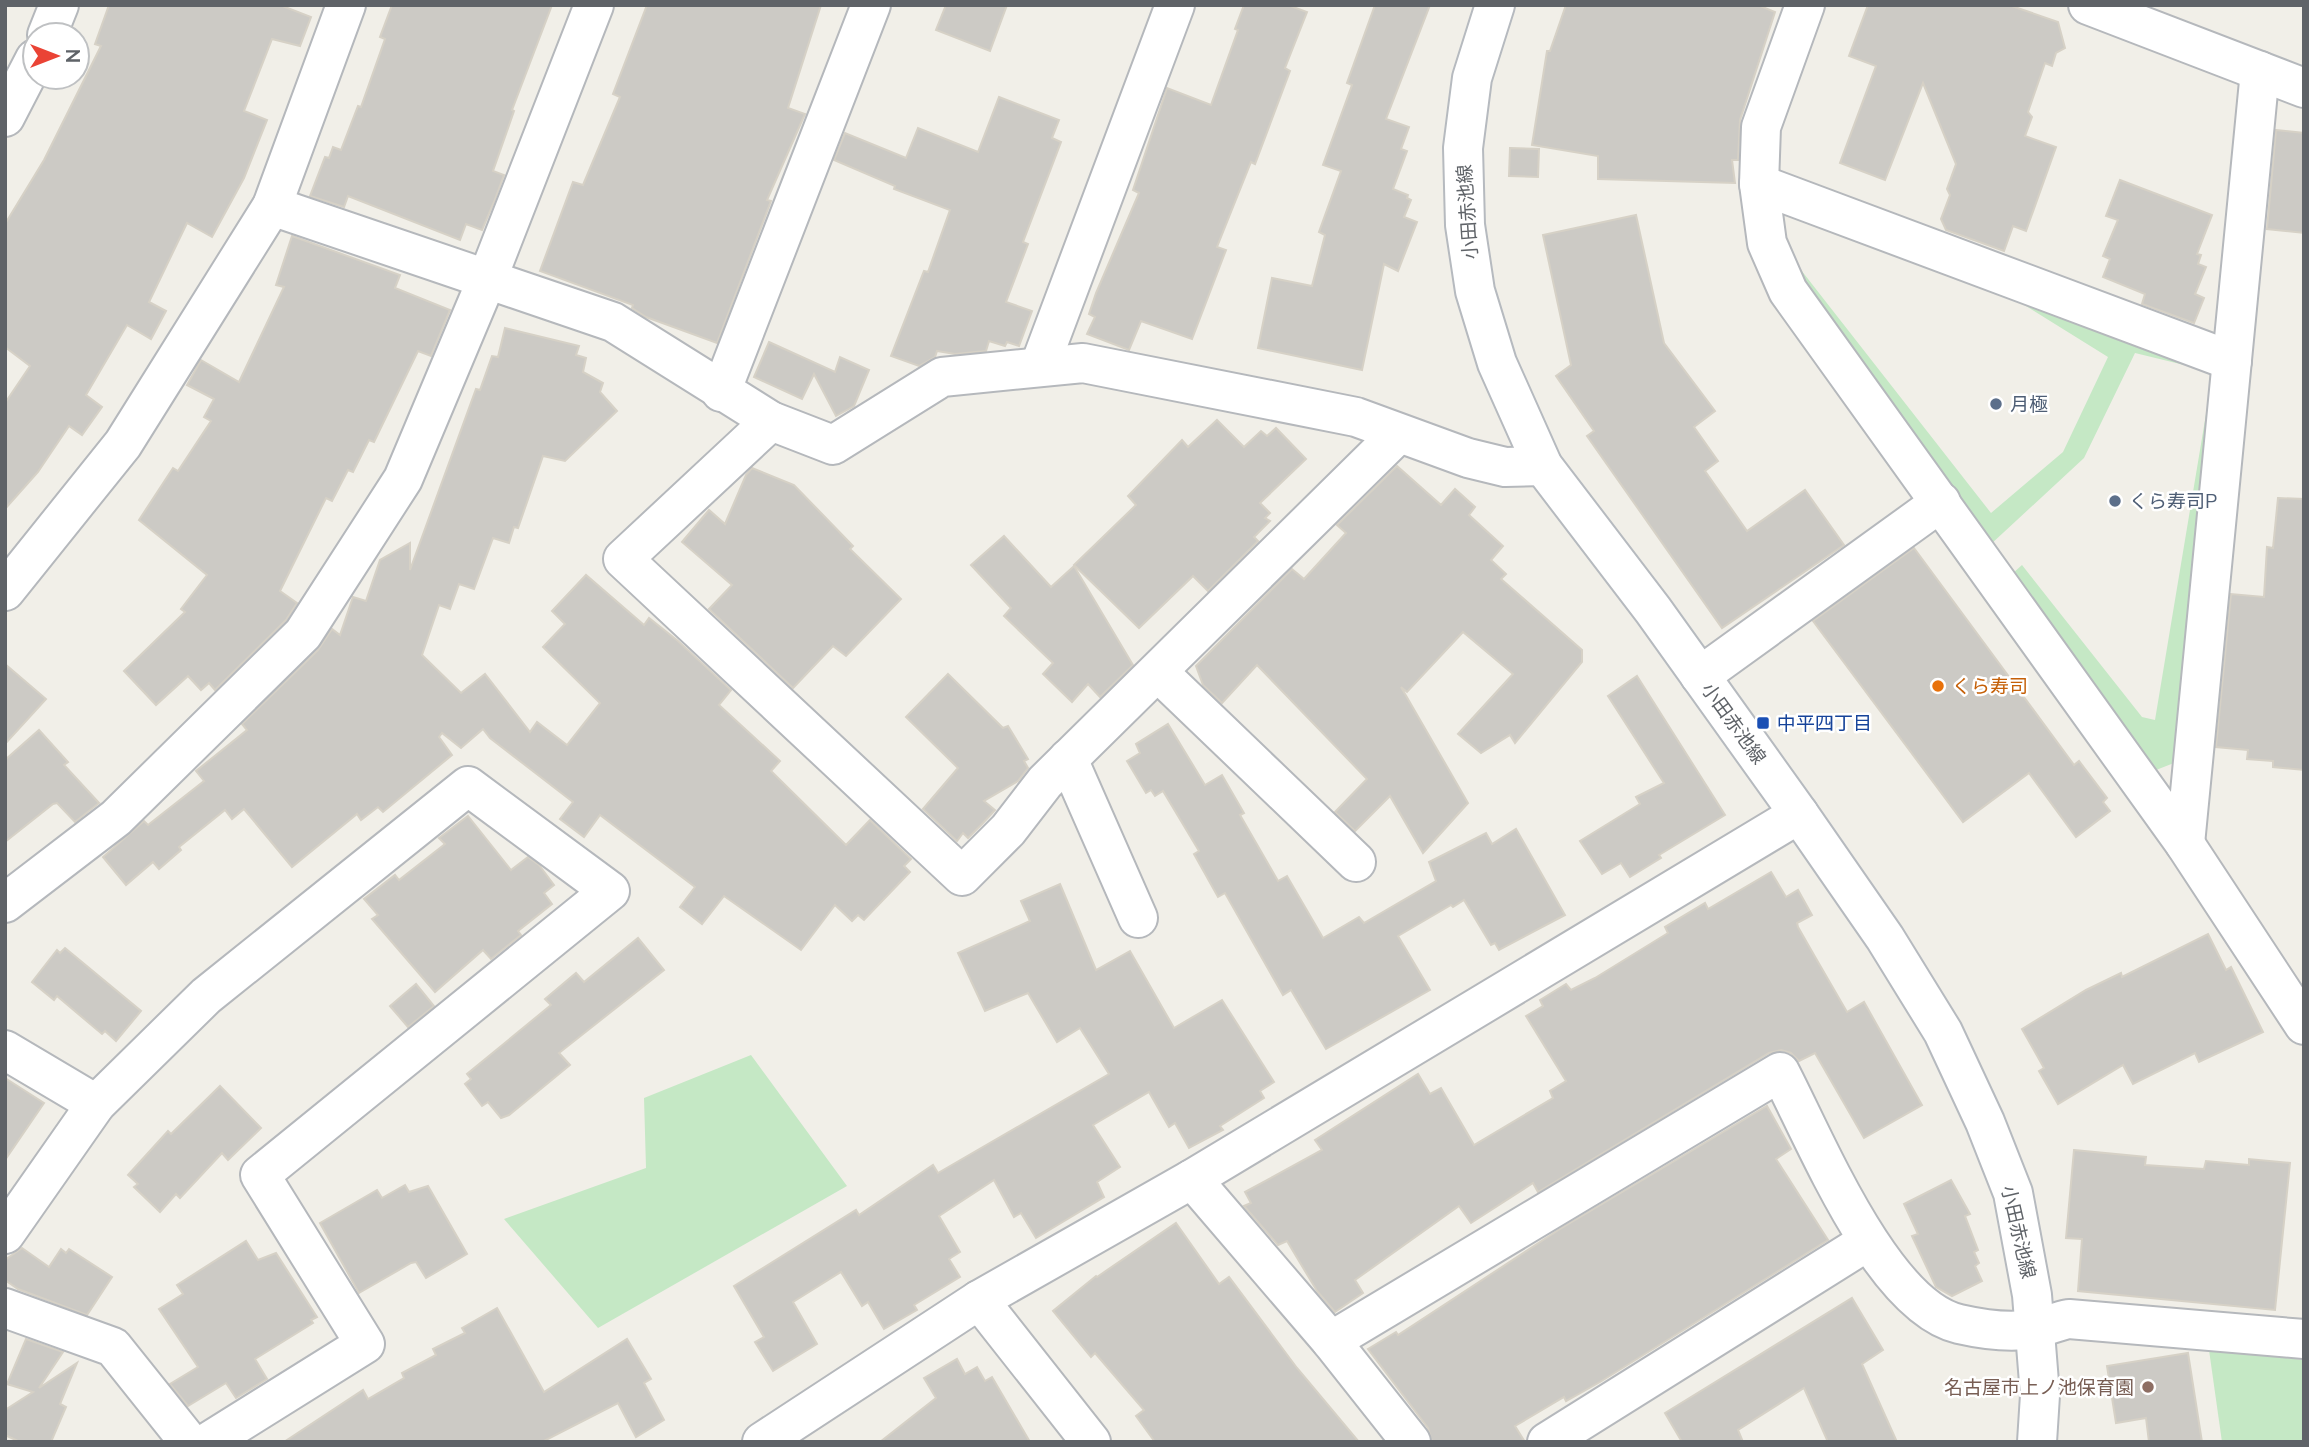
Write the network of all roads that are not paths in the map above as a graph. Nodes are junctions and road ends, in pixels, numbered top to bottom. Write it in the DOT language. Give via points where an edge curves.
graph roads {
  1 [pos="346,5"];
  2 [pos="594,5"];
  3 [pos="871,5"];
  4 [pos="1175,5"];
  5 [pos="1495,5"];
  6 [pos="1805,5"];
  7 [pos="2088,5"];
  8 [pos="2260,71"];
  9 [pos="21,86"];
  10 [pos="2304,88"];
  11 [pos="5,117"];
  12 [pos="1759,184"];
  13 [pos="272,206"];
  14 [pos="488,277"];
  15 [pos="2232,361"];
  16 [pos="1040,366"];
  17 [pos="721,392"];
  18 [pos="771,421"];
  19 [pos="1398,434"];
  20 [pos="1543,466"];
  21 [pos="1941,502"];
  22 [pos="5,591"];
  23 [pos="1158,672"];
  24 [pos="1700,676"];
  25 [pos="1068,759"];
  26 [pos="1799,814"];
  27 [pos="2185,844"];
  28 [pos="1356,862"];
  29 [pos="5,904"];
  30 [pos="1138,918"];
  31 [pos="2304,1025"];
  32 [pos="5,1050"];
  33 [pos="96,1104"];
  34 [pos="1192,1179"];
  35 [pos="5,1234"];
  36 [pos="1868,1241"];
  37 [pos="979,1300"];
  38 [pos="5,1308"];
  39 [pos="2035,1329"];
  40 [pos="2304,1339"];
  41 [pos="1331,1341"];
  42 [pos="189,1442"];
  43 [pos="208,1442"];
  44 [pos="762,1442"];
  45 [pos="1091,1442"];
  46 [pos="1410,1442"];
  47 [pos="1547,1442"];
  48 [pos="2036,1442"];
  1 -- 13 [label="street"];
  2 -- 14 [label="street"];
  3 -- 17 [label="street"];
  4 -- 16 [label="street"];
  5 -- 20 [label="street, 小田赤池線" via="1472,78 1463,148 1465,225 1475,291 1497,363"];
  6 -- 12 [label="street" via="1761,127"];
  7 -- 8 [label="street"];
  8 -- 10 [label="street"];
  8 -- 15 [label="street"];
  9 -- 11 [label="street"];
  12 -- 15 [label="street"];
  12 -- 21 [label="street" via="1767,243 1788,291"];
  13 -- 14 [label="street"];
  13 -- 22 [label="street" via="123,444"];
  14 -- 17 [label="street" via="613,322"];
  14 -- 29 [label="street" via="402,479 303,634 116,818"];
  15 -- 27 [label="street"];
  16 -- 18 [label="street" via="942,377 833,445"];
  16 -- 19 [label="street" via="1083,363 1356,417"];
  17 -- 18 [label="street"];
  18 -- 25 [label="street" via="623,559 962,877"];
  19 -- 20 [label="street" via="1505,467"];
  19 -- 23 [label="street"];
  20 -- 24 [label="street, 小田赤池線"];
  21 -- 24 [label="street"];
  21 -- 27 [label="street"];
  23 -- 25 [label="street"];
  23 -- 28 [label="street"];
  24 -- 26 [label="street, 小田赤池線"];
  25 -- 30 [label="street"];
  26 -- 34 [label="street"];
  26 -- 39 [label="street, 小田赤池線" via="1885,938 1942,1031 1985,1122 2013,1193"];
  27 -- 31 [label="street"];
  32 -- 33 [label="street"];
  33 -- 35 [label="street"];
  33 -- 43 [label="street" via="206,996 468,786 610,891 260,1175 365,1345"];
  34 -- 37 [label="street"];
  34 -- 41 [label="street"];
  36 -- 39 [label="street" via="1896,1281 1933,1311 1956,1323"];
  36 -- 41 [label="street" via="1780,1072"];
  36 -- 47 [label="street"];
  37 -- 44 [label="street"];
  37 -- 45 [label="street"];
  38 -- 42 [label="street" via="113,1347"];
  39 -- 40 [label="street" via="2069,1319"];
  39 -- 48 [label="street, 小田赤池線" via="2040,1395"];
  41 -- 46 [label="street"];
}
